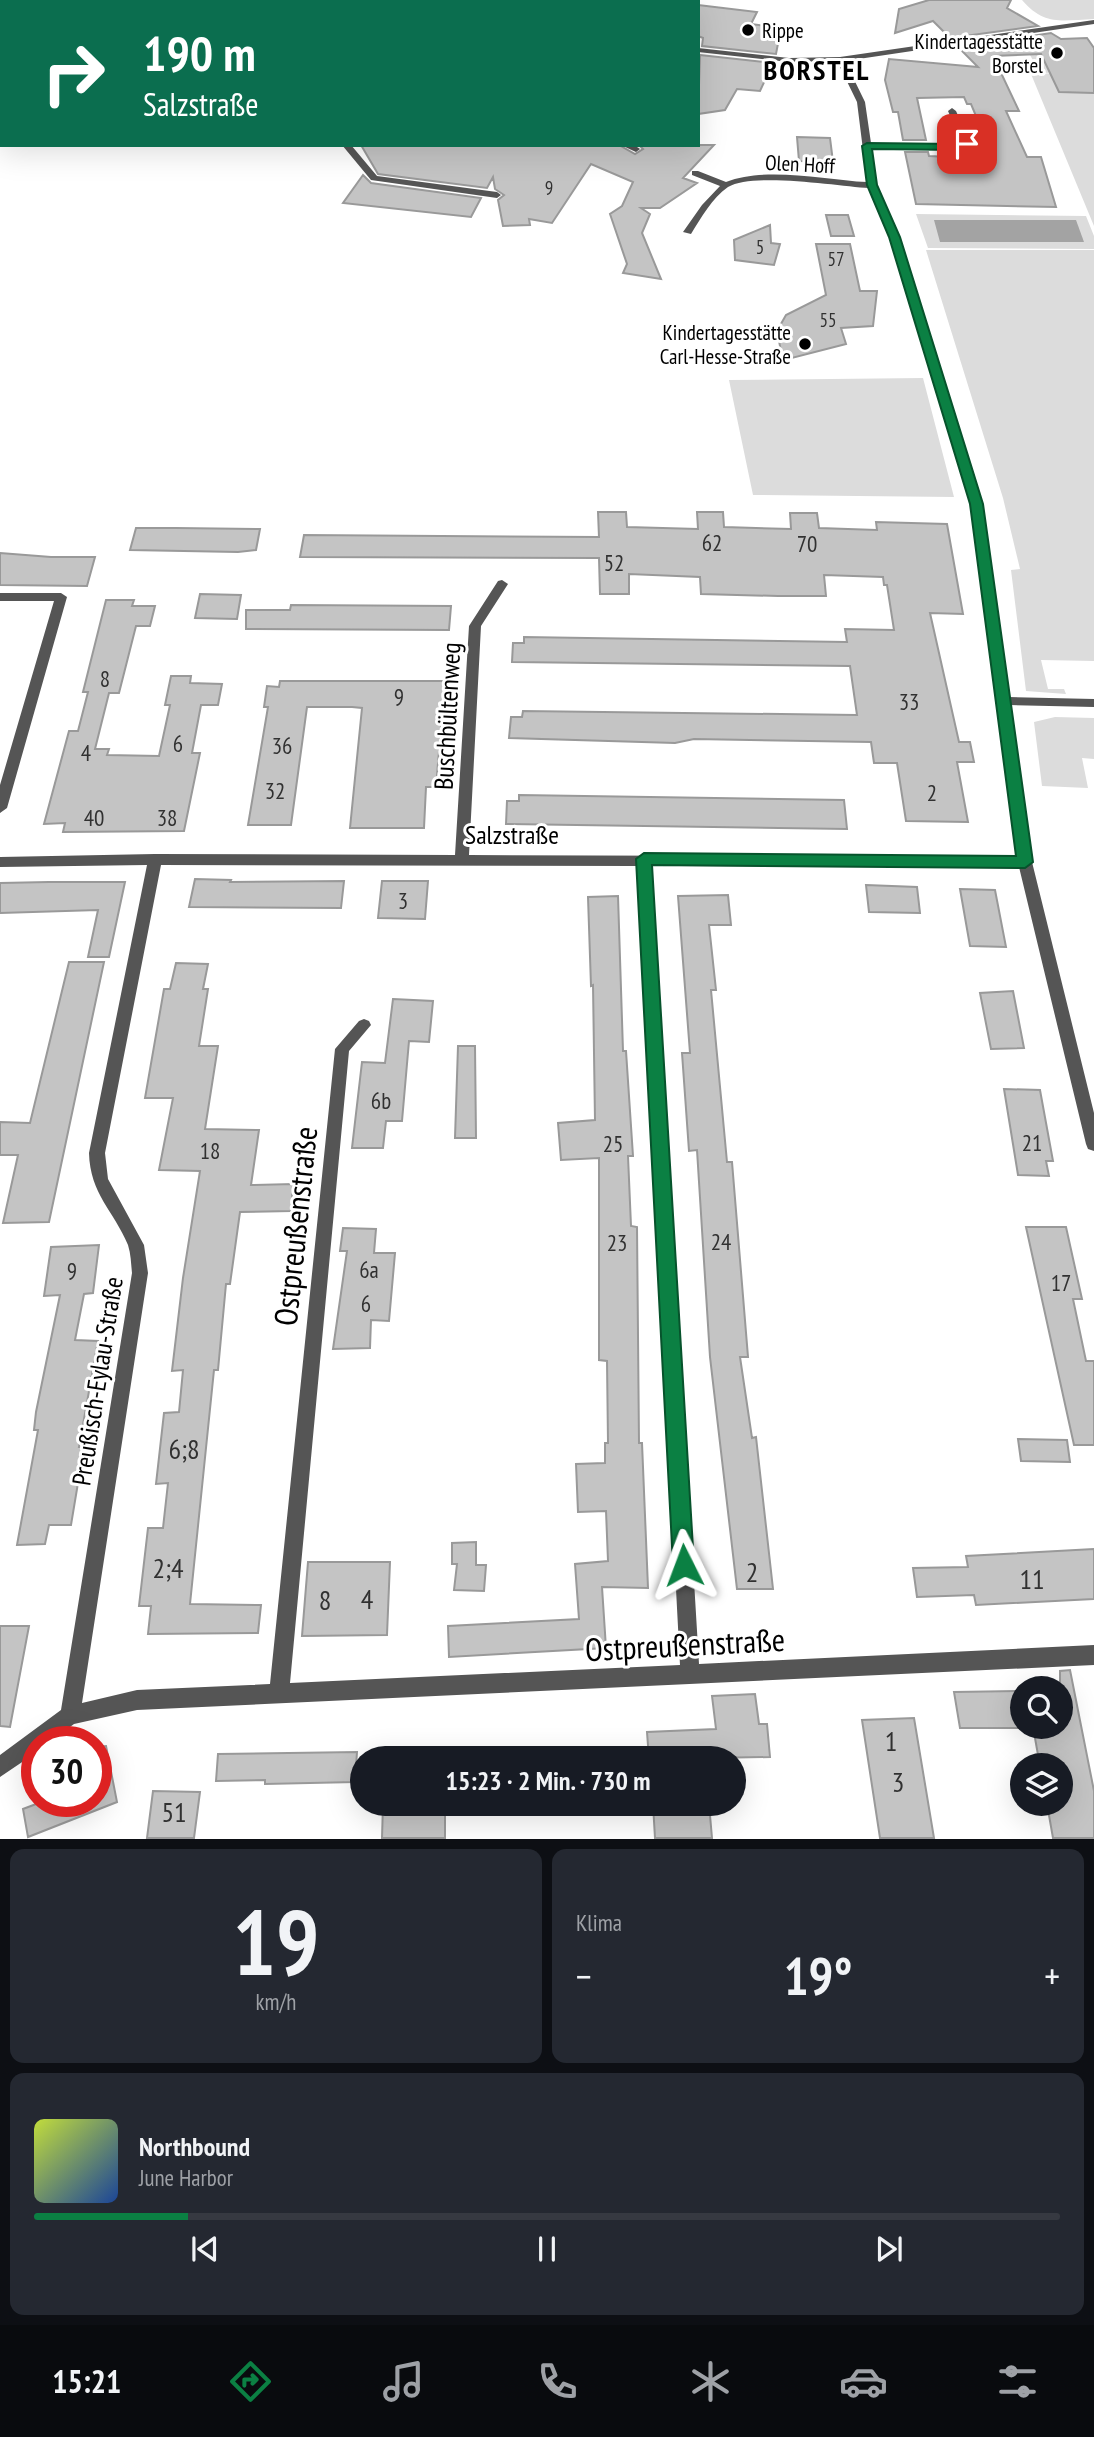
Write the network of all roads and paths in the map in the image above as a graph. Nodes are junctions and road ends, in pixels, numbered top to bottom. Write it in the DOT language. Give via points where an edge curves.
graph roads {
  1 [pos="1094,22"];
  2 [pos="700,50"];
  3 [pos="840,60"];
  4 [pos="952,111"];
  5 [pos="867,146"];
  6 [pos="348,147"];
  7 [pos="630,147"];
  8 [pos="636,149"];
  9 [pos="695,173"];
  10 [pos="726,185"];
  11 [pos="872,185"];
  12 [pos="497,195"];
  13 [pos="688,232"];
  14 [pos="502,584"];
  15 [pos="0,597"];
  16 [pos="1003,701"];
  17 [pos="1094,703"];
  18 [pos="0,808"];
  19 [pos="155,859"];
  20 [pos="462,859"];
  21 [pos="644,859"];
  22 [pos="0,862"];
  23 [pos="1025,862"];
  24 [pos="364,1025"];
  25 [pos="1094,1144"];
  26 [pos="1094,1654"];
  27 [pos="690,1674"];
  28 [pos="279,1693"];
  29 [pos="70,1715"];
  30 [pos="0,1767"];
  1 -- 3 [label="street"];
  2 -- 3 [label="street" via="789,60"];
  3 -- 5 [label="street" via="861,102"];
  4 -- 5 [label="street" via="967,144"];
  5 -- 11 [label="street"];
  6 -- 12 [label="street" via="374,178"];
  7 -- 8 [label="street"];
  9 -- 10 [label="street"];
  10 -- 11 [label="street, Olen Hoff" via="758,178"];
  10 -- 13 [label="street"];
  11 -- 16 [label="street" via="894,237 976,504"];
  14 -- 20 [label="street, Buschbültenweg" via="475,626"];
  15 -- 18 [label="street" via="61,597"];
  16 -- 17 [label="street"];
  16 -- 23 [label="street"];
  19 -- 20 [label="street, Salzstraße"];
  19 -- 22 [label="street, Salzstraße"];
  19 -- 29 [label="street, Preußisch-Eylau-Straße" via="97,1153 100,1185 136,1247 140,1273"];
  20 -- 21 [label="street, Salzstraße"];
  21 -- 23 [label="street, Salzstraße"];
  21 -- 27 [label="street"];
  23 -- 25 [label="street"];
  24 -- 28 [label="street, Ostpreußenstraße" via="342,1049"];
  26 -- 27 [label="street, Ostpreußenstraße"];
  27 -- 28 [label="street, Ostpreußenstraße"];
  28 -- 29 [label="street, Ostpreußenstraße" via="137,1700"];
  29 -- 30 [label="street, Ostpreußenstraße"];
}
